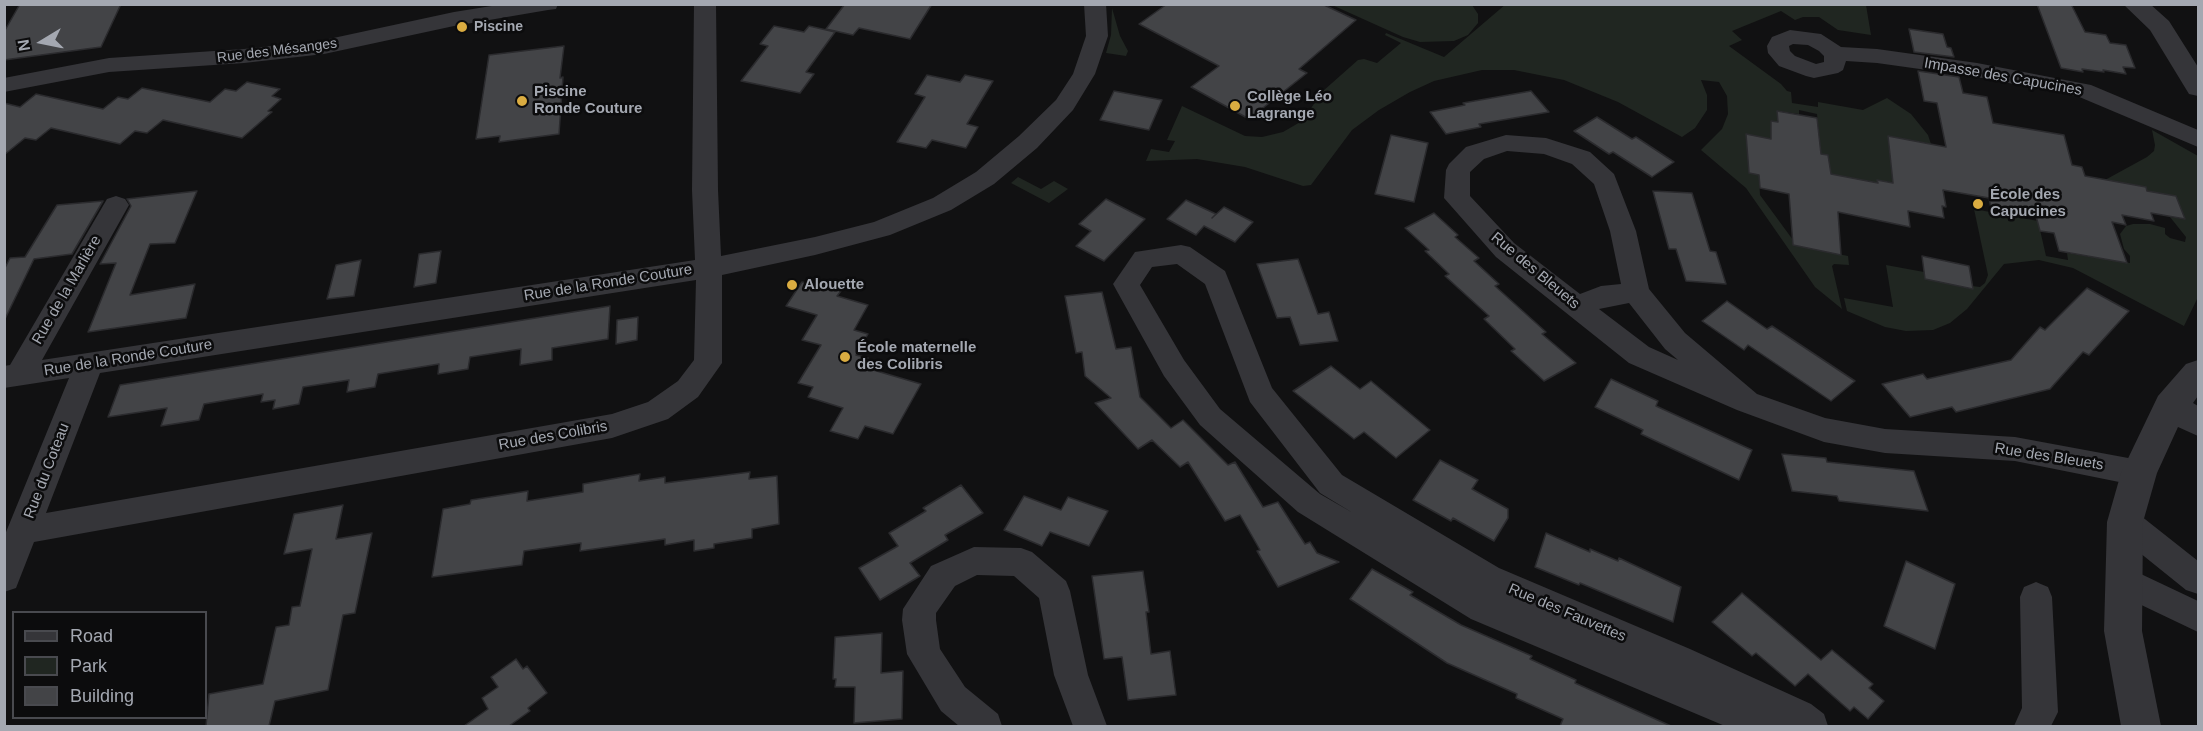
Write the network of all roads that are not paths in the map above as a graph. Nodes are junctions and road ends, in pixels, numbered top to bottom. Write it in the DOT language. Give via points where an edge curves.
graph roads {
  1 [pos="548,4"];
  2 [pos="705,4"];
  3 [pos="1095,4"];
  4 [pos="2136,4"];
  5 [pos="1835,54"];
  6 [pos="4,85"];
  7 [pos="2199,88"];
  8 [pos="2199,139"];
  9 [pos="116,205"];
  10 [pos="708,268"];
  11 [pos="1636,292"];
  12 [pos="1577,307"];
  13 [pos="89,364"];
  14 [pos="2199,373"];
  15 [pos="12,376"];
  16 [pos="1747,402"];
  17 [pos="2184,414"];
  18 [pos="1292,436"];
  19 [pos="1262,464"];
  20 [pos="2139,473"];
  21 [pos="1320,493"];
  22 [pos="2125,522"];
  23 [pos="24,530"];
  24 [pos="4,578"];
  25 [pos="2199,580"];
  26 [pos="2124,581"];
  27 [pos="2036,597"];
  28 [pos="2199,617"];
  29 [pos="985,726"];
  30 [pos="1090,726"];
  31 [pos="1763,726"];
  32 [pos="1811,726"];
  33 [pos="2031,726"];
  34 [pos="2141,726"];
  1 -- 6 [label="street, Rue des Mésanges" via="324,47 109,65"];
  2 -- 10 [label="street, Rue des Colibris"];
  3 -- 10 [label="street, Rue de la Ronde Couture" via="1097,36 1084,74 1065,105 986,178 942,204 881,230"];
  4 -- 7 [label="street" via="2160,26"];
  5 -- 8 [label="street, Impasse des Capucines" via="1977,70 2083,90"];
  9 -- 15 [label="street, Rue de la Marlière"];
  10 -- 13 [label="street, Rue de la Ronde Couture"];
  10 -- 23 [label="street, Rue des Colibris" via="708,363 688,389 658,411 612,426"];
  11 -- 12 [label="street" via="1601,296"];
  11 -- 12 [label="street, Rue des Bleuets" via="1623,231 1605,180 1581,158 1546,146 1506,143 1475,153 1458,170 1457,198 1505,250"];
  11 -- 16 [label="street, Rue des Bleuets" via="1676,341"];
  12 -- 16 [label="street, Rue des Bleuets" via="1639,355"];
  13 -- 15 [label="street, Rue de la Ronde Couture"];
  13 -- 23 [label="street, Rue du Coteau"];
  14 -- 17 [label="street"];
  16 -- 20 [label="street, Rue des Bleuets" via="1824,430 1885,441 2015,449"];
  17 -- 20 [label="street"];
  18 -- 19 [label="street"];
  18 -- 19 [label="street, Rue des Fauvettes" via="1260,394 1216,278 1182,254 1144,259 1126,284 1174,368 1210,417"];
  18 -- 21 [label="street, Rue des Fauvettes"];
  19 -- 21 [label="street, Rue des Fauvettes"];
  20 -- 22 [label="street"];
  21 -- 31 [label="street, Rue des Fauvettes" via="1483,608"];
  21 -- 32 [label="street, Rue des Fauvettes" via="1487,578 1799,716"];
  22 -- 25 [label="street"];
  22 -- 26 [label="street"];
  23 -- 24 [label="street, Rue du Coteau"];
  26 -- 28 [label="street"];
  26 -- 34 [label="street" via="2123,631"];
  27 -- 33 [label="street" via="2040,712"];
  29 -- 30 [label="street" via="953,699 924,654 919,620 920,609 943,576 974,561 1021,562 1054,591 1071,675"];
}
